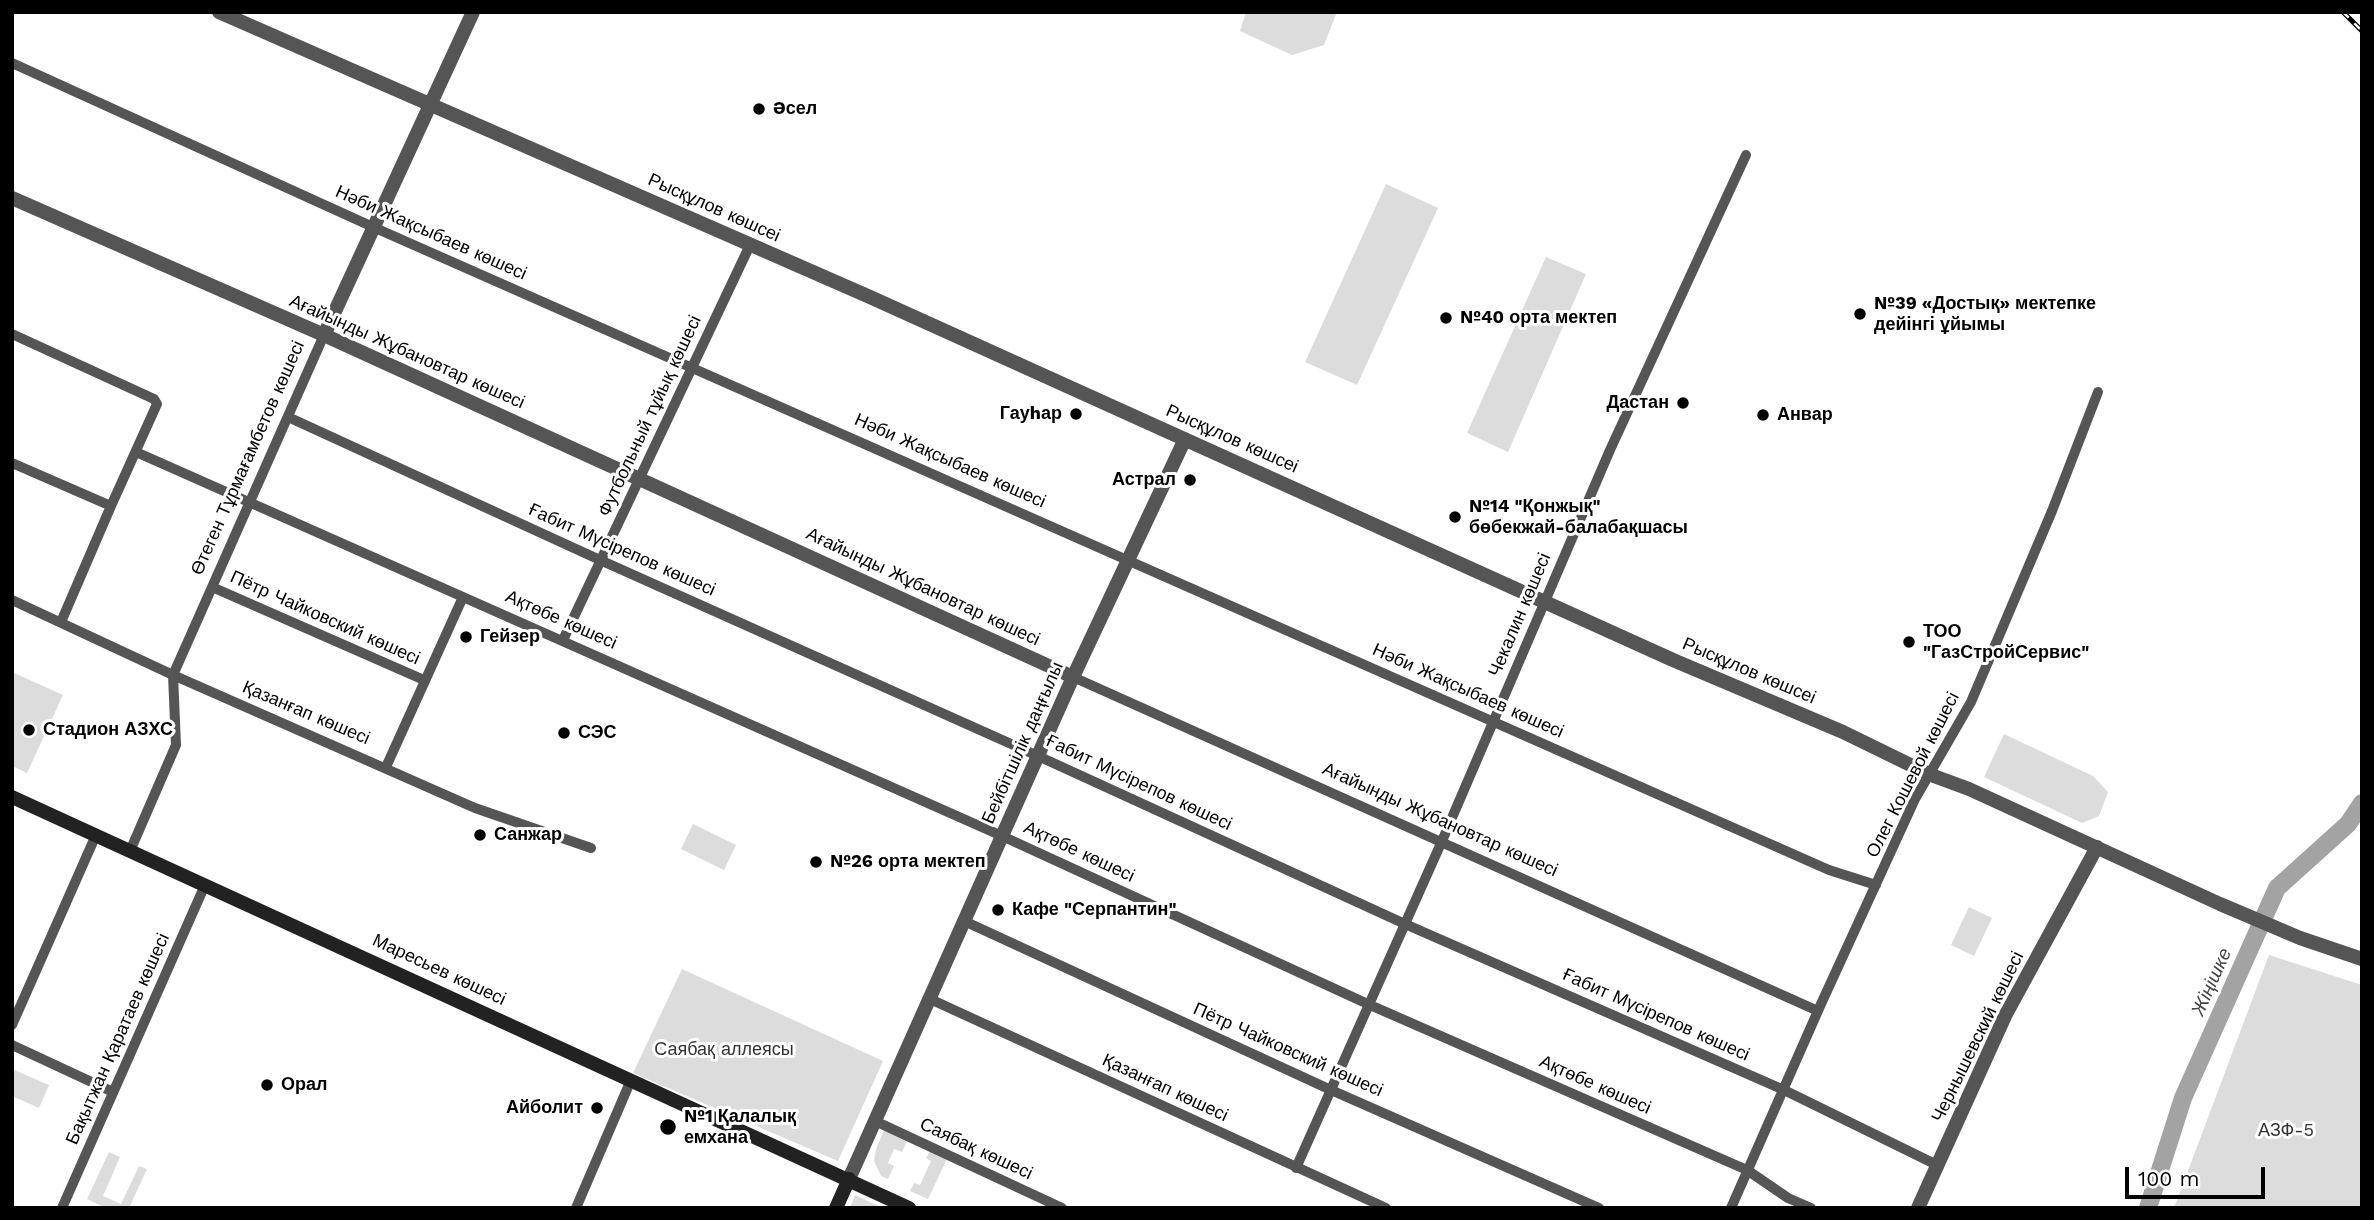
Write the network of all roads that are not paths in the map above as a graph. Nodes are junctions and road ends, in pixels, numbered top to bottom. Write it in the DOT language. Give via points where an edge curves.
graph roads {
  1 [pos="219,12"];
  2 [pos="473,12"];
  3 [pos="12,64"];
  4 [pos="431,107"];
  5 [pos="1745,155"];
  6 [pos="12,198"];
  7 [pos="373,227"];
  8 [pos="750,245"];
  9 [pos="12,334"];
  10 [pos="324,335"];
  11 [pos="692,367"];
  12 [pos="2098,392"];
  13 [pos="288,417"];
  14 [pos="1185,439"];
  15 [pos="136,453"];
  16 [pos="12,463"];
  17 [pos="639,478"];
  18 [pos="251,501"];
  19 [pos="111,506"];
  20 [pos="1129,559"];
  21 [pos="600,560"];
  22 [pos="212,587"];
  23 [pos="463,597"];
  24 [pos="12,600"];
  25 [pos="1545,600"];
  26 [pos="61,622"];
  27 [pos="563,640"];
  28 [pos="173,675"];
  29 [pos="1073,677"];
  30 [pos="424,680"];
  31 [pos="1494,722"];
  32 [pos="1038,756"];
  33 [pos="386,767"];
  34 [pos="1931,775"];
  35 [pos="12,797"];
  36 [pos="96,835"];
  37 [pos="1002,836"];
  38 [pos="1442,841"];
  39 [pos="2097,847"];
  40 [pos="591,848"];
  41 [pos="130,851"];
  42 [pos="205,885"];
  43 [pos="1876,885"];
  44 [pos="964,921"];
  45 [pos="1405,924"];
  46 [pos="2362,959"];
  47 [pos="930,999"];
  48 [pos="1370,1006"];
  49 [pos="1818,1011"];
  50 [pos="12,1025"];
  51 [pos="12,1045"];
  52 [pos="631,1080"];
  53 [pos="1331,1090"];
  54 [pos="1784,1090"];
  55 [pos="113,1093"];
  56 [pos="875,1121"];
  57 [pos="1937,1165"];
  58 [pos="1296,1168"];
  59 [pos="1747,1170"];
  60 [pos="849,1179"];
  61 [pos="62,1208"];
  62 [pos="576,1208"];
  63 [pos="836,1208"];
  64 [pos="909,1208"];
  65 [pos="1062,1208"];
  66 [pos="1386,1208"];
  67 [pos="1599,1208"];
  68 [pos="1731,1208"];
  69 [pos="1811,1208"];
  70 [pos="1917,1208"];
  1 -- 4 [label="street, Рысқұлов көшсеі"];
  2 -- 4 [label="street, Өтеген Тұрмағамбетов көшесі"];
  3 -- 7 [label="street, Нәби Жақсыбаев көшесі"];
  4 -- 7 [label="street, Өтеген Тұрмағамбетов көшесі"];
  4 -- 8 [label="street, Рысқұлов көшсеі"];
  5 -- 25 [label="street, Чекалин көшесі"];
  6 -- 10 [label="street, Ағайынды Жұбановтар көшесі"];
  7 -- 10 [label="street, Өтеген Тұрмағамбетов көшесі"];
  7 -- 11 [label="street, Нәби Жақсыбаев көшесі"];
  8 -- 11 [label="street, Футбольный тұйық көшесі"];
  8 -- 14 [label="street, Рысқұлов көшсеі"];
  9 -- 15 [label="street" via="154,399 157,408"];
  10 -- 13 [label="street, Өтеген Тұрмағамбетов көшесі"];
  10 -- 17 [label="street, Ағайынды Жұбановтар көшесі"];
  11 -- 17 [label="street, Футбольный тұйық көшесі"];
  11 -- 20 [label="street, Нәби Жақсыбаев көшесі"];
  12 -- 34 [label="street, Олег Кошевой көшесі" via="1971,702"];
  13 -- 18 [label="street, Өтеген Тұрмағамбетов көшесі"];
  13 -- 21 [label="street, Ғабит Мүсірепов көшесі"];
  14 -- 20 [label="street, Бейбітшілік даңғылы"];
  14 -- 25 [label="street, Рысқұлов көшсеі"];
  15 -- 18 [label="street, Ақтөбе көшесі"];
  15 -- 19 [label="street"];
  16 -- 19 [label="street"];
  17 -- 21 [label="street, Футбольный тұйық көшесі"];
  17 -- 29 [label="street, Ағайынды Жұбановтар көшесі"];
  18 -- 22 [label="street, Өтеген Тұрмағамбетов көшесі"];
  18 -- 23 [label="street, Ақтөбе көшесі"];
  19 -- 26 [label="street"];
  20 -- 29 [label="street, Бейбітшілік даңғылы"];
  20 -- 31 [label="street, Нәби Жақсыбаев көшесі"];
  21 -- 27 [label="street, Футбольный тұйық көшесі"];
  21 -- 32 [label="street, Ғабит Мүсірепов көшесі"];
  22 -- 28 [label="street, Өтеген Тұрмағамбетов көшесі"];
  22 -- 30 [label="street, Пётр Чайковский көшесі"];
  23 -- 27 [label="street, Ақтөбе көшесі"];
  23 -- 30 [label="street"];
  24 -- 26 [label="street, Қазанғап көшесі"];
  25 -- 31 [label="street, Чекалин көшесі"];
  25 -- 34 [label="street, Рысқұлов көшсеі"];
  26 -- 28 [label="street, Қазанғап көшесі"];
  27 -- 37 [label="street, Ақтөбе көшесі"];
  28 -- 33 [label="street, Қазанғап көшесі"];
  28 -- 41 [label="street, Өтеген Тұрмағамбетов көшесі" via="177,746"];
  29 -- 32 [label="street, Бейбітшілік даңғылы"];
  29 -- 38 [label="street, Ағайынды Жұбановтар көшесі"];
  30 -- 33 [label="street"];
  31 -- 38 [label="street, Чекалин көшесі"];
  31 -- 43 [label="street, Нәби Жақсыбаев көшесі" via="1829,870"];
  32 -- 37 [label="street, Бейбітшілік даңғылы"];
  32 -- 45 [label="street, Ғабит Мүсірепов көшесі"];
  33 -- 40 [label="street, Қазанғап көшесі" via="475,808"];
  34 -- 39 [label="street, Рысқұлов көшсеі"];
  34 -- 43 [label="street, Олег Кошевой көшесі" via="1915,799"];
  35 -- 36 [label="main road, Маресьев көшесі"];
  36 -- 41 [label="main road, Маресьев көшесі"];
  36 -- 50 [label="street"];
  37 -- 44 [label="street, Бейбітшілік даңғылы"];
  37 -- 48 [label="street, Ақтөбе көшесі"];
  38 -- 45 [label="street, Чекалин көшесі"];
  38 -- 49 [label="street, Ағайынды Жұбановтар көшесі"];
  39 -- 46 [label="street, Рысқұлов көшсеі" via="2300,939"];
  39 -- 57 [label="street, Чернышевский көшесі" via="2006,1016"];
  41 -- 42 [label="main road, Маресьев көшесі"];
  42 -- 52 [label="main road, Маресьев көшесі"];
  42 -- 55 [label="street, Бақытжан Қаратаев көшесі"];
  43 -- 49 [label="street, Олег Кошевой көшесі"];
  44 -- 47 [label="street, Бейбітшілік даңғылы"];
  44 -- 53 [label="street, Пётр Чайковский көшесі"];
  45 -- 48 [label="street, Чекалин көшесі"];
  45 -- 54 [label="street, Ғабит Мүсірепов көшесі"];
  47 -- 56 [label="street, Бейбітшілік даңғылы"];
  47 -- 58 [label="street, Қазанғап көшесі"];
  48 -- 53 [label="street, Чекалин көшесі"];
  48 -- 59 [label="street, Ақтөбе көшесі"];
  49 -- 54 [label="street, Олег Кошевой көшесі"];
  51 -- 55 [label="street"];
  52 -- 60 [label="main road, Маресьев көшесі"];
  52 -- 62 [label="street"];
  53 -- 58 [label="street, Чекалин көшесі"];
  53 -- 67 [label="street, Пётр Чайковский көшесі"];
  54 -- 57 [label="street, Ғабит Мүсірепов көшесі"];
  54 -- 59 [label="street, Олег Кошевой көшесі"];
  55 -- 61 [label="street, Бақытжан Қаратаев көшесі"];
  56 -- 60 [label="street, Бейбітшілік даңғылы"];
  56 -- 65 [label="street, Саябақ көшесі"];
  57 -- 70 [label="street, Чернышевский көшесі"];
  58 -- 66 [label="street, Қазанғап көшесі"];
  59 -- 68 [label="street, Олег Кошевой көшесі"];
  59 -- 69 [label="street, Ақтөбе көшесі"];
  60 -- 63 [label="main road, Бейбітшілік даңғылы"];
  60 -- 64 [label="main road"];
}
